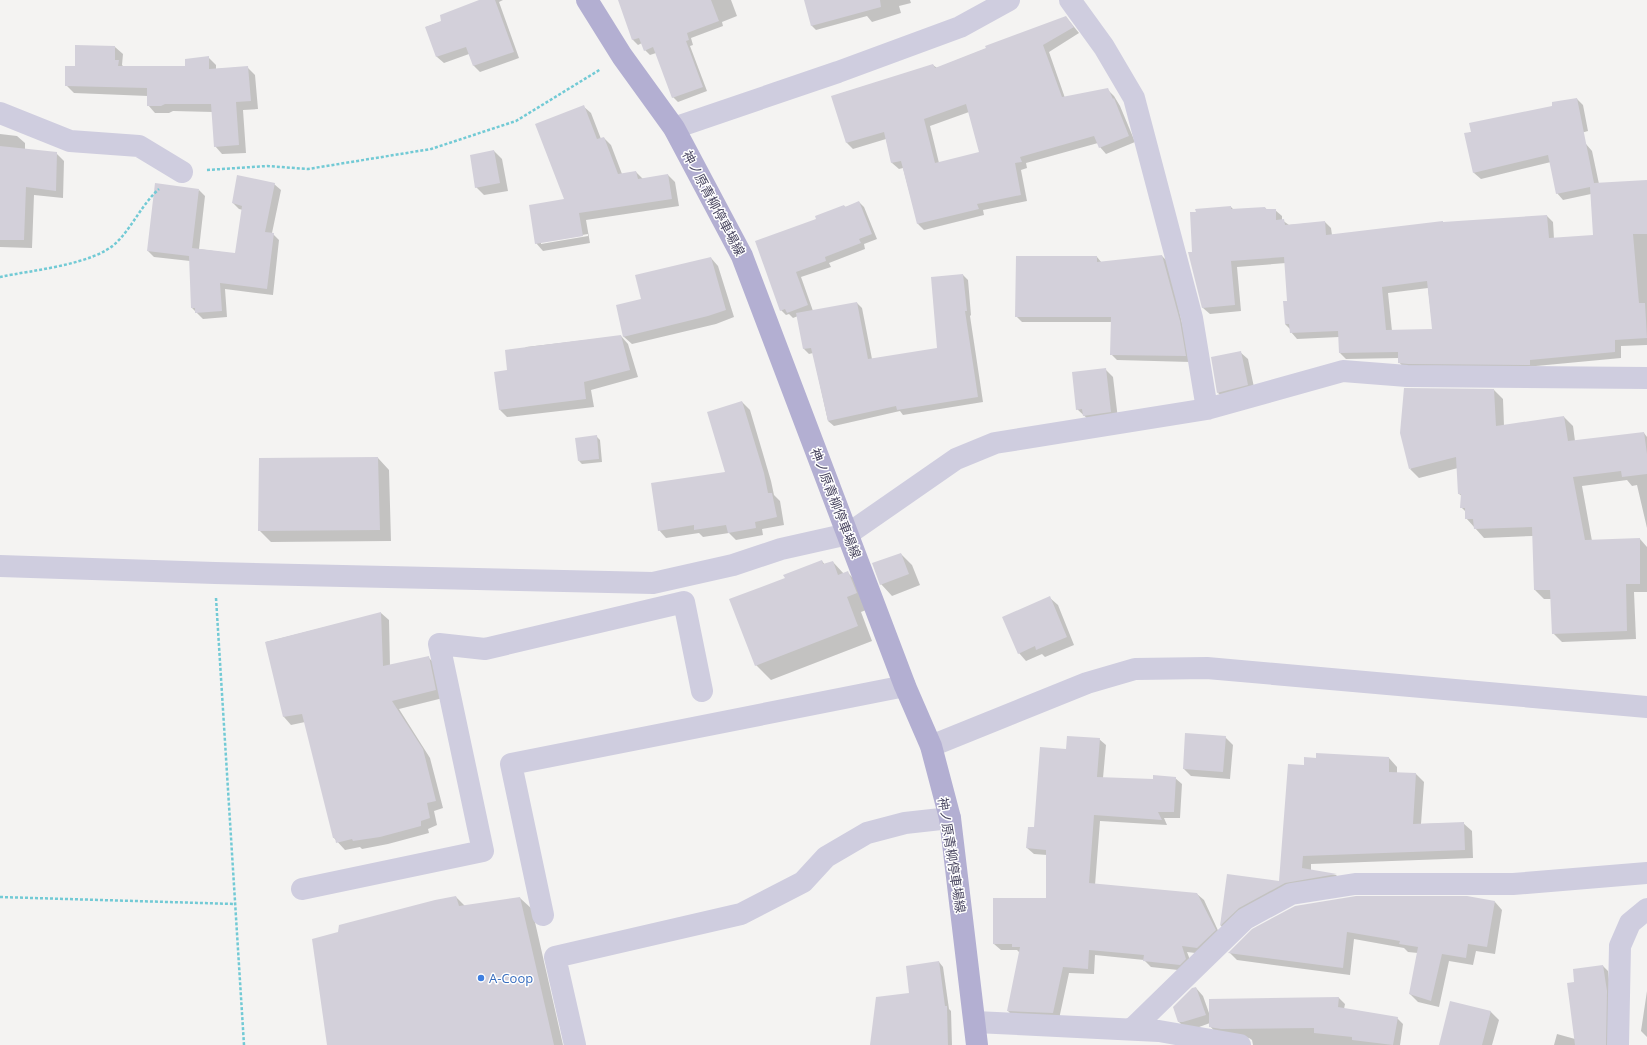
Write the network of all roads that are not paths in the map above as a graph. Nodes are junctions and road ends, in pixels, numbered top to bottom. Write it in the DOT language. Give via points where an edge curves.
graph roads {
  1 [pos="587,0"];
  2 [pos="1009,0"];
  3 [pos="1070,0"];
  4 [pos="0,113"];
  5 [pos="674,128"];
  6 [pos="182,172"];
  7 [pos="1647,378"];
  8 [pos="1207,409"];
  9 [pos="848,534"];
  10 [pos="0,566"];
  11 [pos="653,583"];
  12 [pos="657,609"];
  13 [pos="905,686"];
  14 [pos="702,691"];
  15 [pos="1647,707"];
  16 [pos="931,746"];
  17 [pos="950,818"];
  18 [pos="1647,874"];
  19 [pos="302,889"];
  20 [pos="1647,909"];
  21 [pos="543,915"];
  22 [pos="975,1022"];
  23 [pos="1132,1029"];
  24 [pos="575,1045"];
  25 [pos="977,1045"];
  26 [pos="1240,1045"];
  27 [pos="1618,1045"];
  1 -- 5 [label="main road, 神ノ原青柳停車場線" via="622,56"];
  2 -- 5 [label="street" via="960,28"];
  3 -- 8 [label="street" via="1104,47 1134,98 1192,318"];
  4 -- 6 [label="street" via="70,141 139,146"];
  5 -- 9 [label="main road, 神ノ原青柳停車場線" via="742,256"];
  7 -- 8 [label="street" via="1407,376 1343,371"];
  8 -- 9 [label="street" via="995,444 956,459"];
  9 -- 11 [label="street" via="781,549 734,565"];
  9 -- 13 [label="main road, 神ノ原青柳停車場線"];
  10 -- 11 [label="street"];
  11 -- 12 [label="street"];
  12 -- 14 [label="street" via="684,602"];
  12 -- 19 [label="street" via="485,649 439,644 483,851"];
  13 -- 16 [label="main road, 神ノ原青柳停車場線"];
  13 -- 21 [label="street" via="511,764"];
  15 -- 16 [label="street" via="1207,668 1135,669 1087,683"];
  16 -- 17 [label="main road, 神ノ原青柳停車場線"];
  17 -- 22 [label="main road, 神ノ原青柳停車場線"];
  17 -- 24 [label="street" via="905,823 867,833 826,857 803,882 741,914 555,957"];
  18 -- 23 [label="street" via="1513,884 1355,884 1291,894 1245,918"];
  20 -- 27 [label="street" via="1630,923 1620,946"];
  22 -- 23 [label="street"];
  22 -- 25 [label="main road, 神ノ原青柳停車場線"];
  23 -- 26 [label="street"];
}
